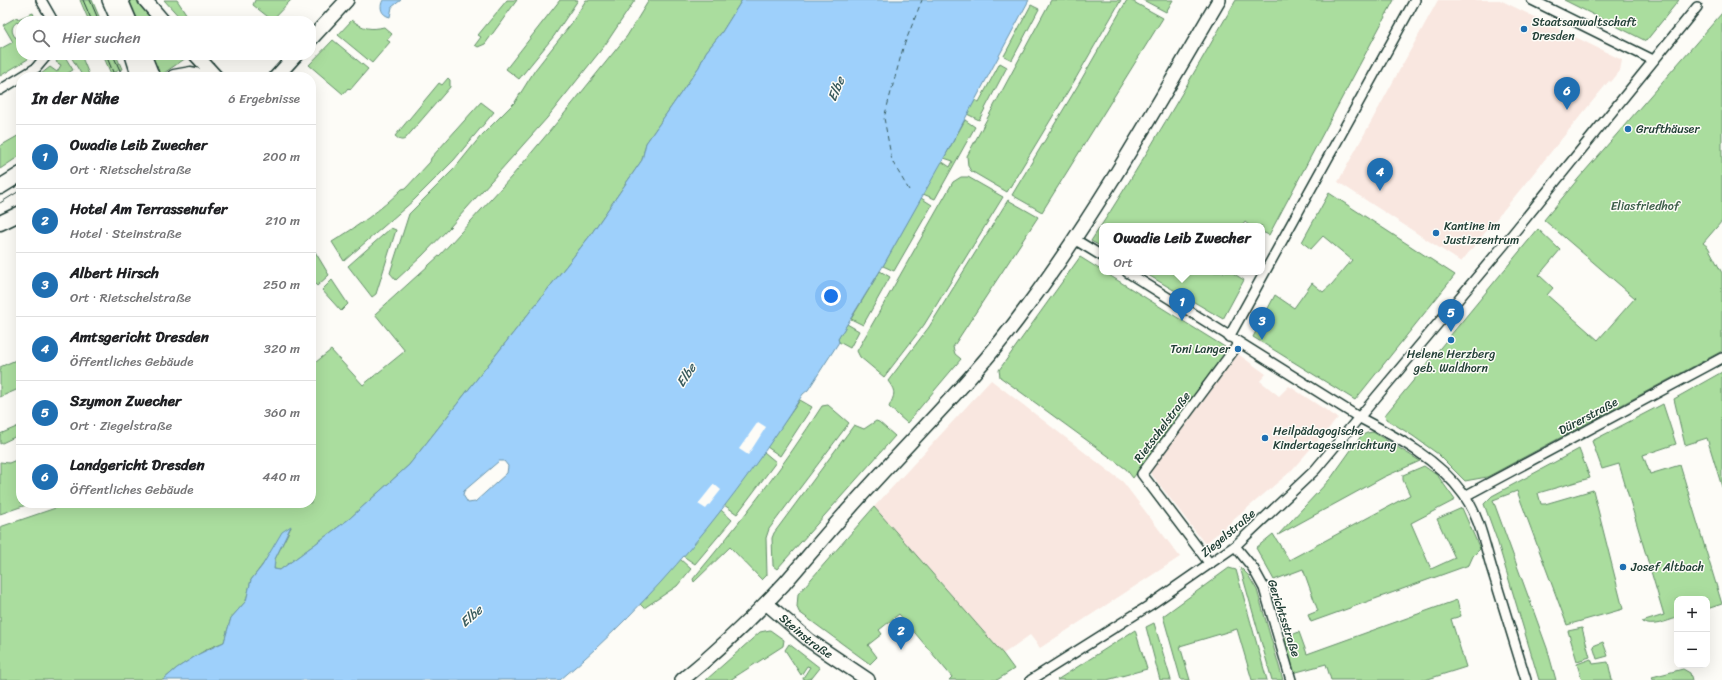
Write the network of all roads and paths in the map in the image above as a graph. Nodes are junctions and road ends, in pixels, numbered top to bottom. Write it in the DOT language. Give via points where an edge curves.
graph roads {
  1 [pos="41,0"];
  2 [pos="109,0"];
  3 [pos="120,0"];
  4 [pos="145,0"];
  5 [pos="347,0"];
  6 [pos="1219,0"];
  7 [pos="1415,0"];
  8 [pos="1532,0"];
  9 [pos="1697,7"];
  10 [pos="49,16"];
  11 [pos="116,16"];
  12 [pos="128,16"];
  13 [pos="159,16"];
  14 [pos="316,34"];
  15 [pos="43,60"];
  16 [pos="134,60"];
  17 [pos="146,60"];
  18 [pos="201,60"];
  19 [pos="291,60"];
  20 [pos="1653,60"];
  21 [pos="29,72"];
  22 [pos="137,72"];
  23 [pos="151,72"];
  24 [pos="211,72"];
  25 [pos="278,72"];
  26 [pos="16,80"];
  27 [pos="0,90"];
  28 [pos="16,177"];
  29 [pos="0,188"];
  30 [pos="16,215"];
  31 [pos="0,223"];
  32 [pos="1074,239"];
  33 [pos="1099,254"];
  34 [pos="1265,273"];
  35 [pos="1132,275"];
  36 [pos="1264,275"];
  37 [pos="1230,337"];
  38 [pos="1240,343"];
  39 [pos="1722,358"];
  40 [pos="1360,418"];
  41 [pos="1465,496"];
  42 [pos="1235,546"];
  43 [pos="1210,564"];
  44 [pos="766,602"];
  45 [pos="682,680"];
  46 [pos="868,680"];
  47 [pos="1031,680"];
  48 [pos="1291,680"];
  49 [pos="1526,680"];
  1 -- 10 [label="street"];
  2 -- 11 [label="main road"];
  3 -- 12 [label="main road"];
  4 -- 13 [label="main road"];
  5 -- 14 [label="main road"];
  6 -- 32 [label="main road"];
  7 -- 34 [label="street"];
  8 -- 20 [label="street"];
  9 -- 20 [label="street, Ziegelstraße"];
  15 -- 21 [label="street"];
  16 -- 22 [label="main road"];
  17 -- 23 [label="main road"];
  18 -- 24 [label="main road"];
  19 -- 25 [label="main road"];
  20 -- 40 [label="street, Ziegelstraße"];
  26 -- 27 [label="street"];
  28 -- 29 [label="main road"];
  30 -- 31 [label="main road"];
  32 -- 33 [label="street"];
  32 -- 44 [label="main road" via="1026,308 981,365"];
  35 -- 37 [label="street"];
  36 -- 37 [label="street"];
  37 -- 38 [label="street"];
  38 -- 40 [label="street"];
  38 -- 43 [label="street, Rietschelstraße" via="1142,474"];
  39 -- 41 [label="street, Dürerstraße"];
  40 -- 41 [label="street" via="1399,439 1428,459"];
  40 -- 42 [label="street, Ziegelstraße" via="1315,470"];
  41 -- 49 [label="street" via="1478,521"];
  42 -- 43 [label="street, Ziegelstraße"];
  42 -- 48 [label="street, Gerichtsstraße" via="1253,568 1264,588"];
  43 -- 47 [label="street, Ziegelstraße" via="1132,617"];
  44 -- 45 [label="main road" via="720,648"];
  44 -- 46 [label="main road, Steinstraße" via="810,641"];
}
